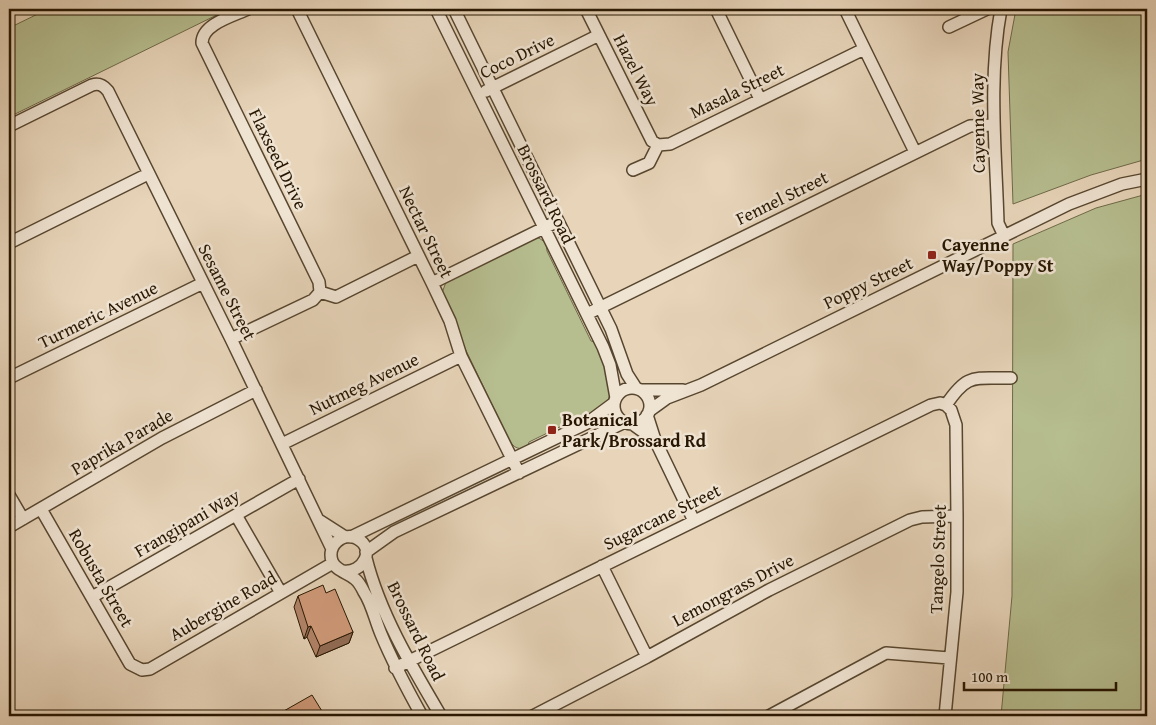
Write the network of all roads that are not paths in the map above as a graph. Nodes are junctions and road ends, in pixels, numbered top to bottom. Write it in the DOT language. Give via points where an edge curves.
graph roads {
  1 [pos="248,9"];
  2 [pos="297,9"];
  3 [pos="436,9"];
  4 [pos="454,9"];
  5 [pos="586,9"];
  6 [pos="716,9"];
  7 [pos="845,9"];
  8 [pos="987,9"];
  9 [pos="1001,9"];
  10 [pos="949,27"];
  11 [pos="599,36"];
  12 [pos="864,49"];
  13 [pos="492,88"];
  14 [pos="478,95"];
  15 [pos="760,99"];
  16 [pos="994,124"];
  17 [pos="9,126"];
  18 [pos="658,146"];
  19 [pos="915,152"];
  20 [pos="633,170"];
  21 [pos="148,174"];
  22 [pos="1147,179"];
  23 [pos="558,221"];
  24 [pos="543,228"];
  25 [pos="1004,236"];
  26 [pos="9,243"];
  27 [pos="418,256"];
  28 [pos="203,282"];
  29 [pos="432,283"];
  30 [pos="320,292"];
  31 [pos="600,307"];
  32 [pos="586,314"];
  33 [pos="232,339"];
  34 [pos="461,356"];
  35 [pos="9,378"];
  36 [pos="1011,378"];
  37 [pos="639,389"];
  38 [pos="256,390"];
  39 [pos="690,390"];
  40 [pos="615,400"];
  41 [pos="946,405"];
  42 [pos="648,413"];
  43 [pos="628,423"];
  44 [pos="655,440"];
  45 [pos="282,444"];
  46 [pos="513,459"];
  47 [pos="519,473"];
  48 [pos="299,480"];
  49 [pos="9,495"];
  50 [pos="41,509"];
  51 [pos="236,515"];
  52 [pos="957,516"];
  53 [pos="23,519"];
  54 [pos="320,520"];
  55 [pos="694,521"];
  56 [pos="9,527"];
  57 [pos="348,537"];
  58 [pos="332,549"];
  59 [pos="366,555"];
  60 [pos="333,563"];
  61 [pos="602,566"];
  62 [pos="343,571"];
  63 [pos="281,593"];
  64 [pos="92,597"];
  65 [pos="647,657"];
  66 [pos="949,658"];
  67 [pos="410,660"];
  68 [pos="130,664"];
  69 [pos="395,668"];
  70 [pos="422,716"];
  71 [pos="441,716"];
  72 [pos="533,716"];
  73 [pos="769,716"];
  74 [pos="944,716"];
  1 -- 30 [label="street, Flaxseed Drive" via="208,29 202,36 202,43 319,282"];
  2 -- 27 [label="street, Nectar Street"];
  3 -- 14 [label="street, Brossard Road"];
  4 -- 13 [label="street, Brossard Road"];
  5 -- 11 [label="street, Hazel Way"];
  6 -- 15 [label="street"];
  7 -- 12 [label="street"];
  8 -- 10 [label="street"];
  9 -- 16 [label="street, Cayenne Way" via="994,56"];
  11 -- 13 [label="street, Coco Drive"];
  11 -- 18 [label="street, Hazel Way" via="652,141"];
  12 -- 15 [label="street, Masala Street"];
  12 -- 19 [label="street"];
  13 -- 14 [label="street, Coco Drive"];
  13 -- 23 [label="street, Brossard Road"];
  14 -- 24 [label="street, Brossard Road"];
  15 -- 18 [label="street, Masala Street" via="670,144"];
  16 -- 19 [label="street, Fennel Street" via="970,126"];
  16 -- 25 [label="street, Cayenne Way" via="998,224"];
  17 -- 21 [label="street, Sesame Street" via="97,84 104,86"];
  18 -- 20 [label="street" via="649,163"];
  19 -- 31 [label="street, Fennel Street"];
  21 -- 26 [label="street"];
  21 -- 28 [label="street, Sesame Street"];
  22 -- 25 [label="street, Poppy Street" via="1097,193"];
  23 -- 24 [label="street"];
  23 -- 31 [label="street, Brossard Road"];
  24 -- 29 [label="street"];
  24 -- 32 [label="street, Brossard Road"];
  25 -- 39 [label="street, Poppy Street"];
  27 -- 29 [label="street, Nectar Street"];
  27 -- 30 [label="street" via="336,297"];
  28 -- 33 [label="street, Sesame Street"];
  28 -- 35 [label="street, Turmeric Avenue"];
  29 -- 34 [label="street, Nectar Street" via="450,321"];
  30 -- 33 [label="street" via="313,300"];
  31 -- 32 [label="street, Fennel Street"];
  31 -- 37 [label="street, Brossard Road" via="627,374"];
  32 -- 40 [label="street, Brossard Road" via="610,365"];
  33 -- 38 [label="street, Sesame Street"];
  34 -- 45 [label="street, Nutmeg Avenue"];
  34 -- 46 [label="street, Nectar Street"];
  36 -- 41 [label="street" via="968,380 957,388"];
  37 -- 39 [label="street, Poppy Street"];
  37 -- 40 [label="street" via="624,389"];
  37 -- 42 [label="street" via="649,399"];
  38 -- 45 [label="street, Sesame Street"];
  38 -- 50 [label="street, Paprika Parade" via="162,438"];
  39 -- 42 [label="street, Poppy Street" via="661,402"];
  40 -- 43 [label="street" via="617,414"];
  40 -- 46 [label="street" via="586,423"];
  41 -- 52 [label="street, Tangelo Street" via="956,425"];
  41 -- 55 [label="street, Sugarcane Street" via="931,405"];
  42 -- 43 [label="street" via="640,421"];
  42 -- 44 [label="street"];
  43 -- 44 [label="street"];
  43 -- 47 [label="street"];
  44 -- 55 [label="street"];
  45 -- 48 [label="street, Sesame Street"];
  46 -- 47 [label="street, Nectar Street"];
  46 -- 57 [label="street"];
  47 -- 59 [label="street" via="394,532"];
  48 -- 51 [label="street, Frangipani Way"];
  48 -- 54 [label="street, Sesame Street"];
  49 -- 53 [label="street"];
  50 -- 53 [label="street, Paprika Parade"];
  50 -- 64 [label="street, Robusta Street"];
  51 -- 63 [label="street"];
  51 -- 64 [label="street, Frangipani Way"];
  52 -- 65 [label="street, Lemongrass Drive" via="910,520 769,590"];
  52 -- 66 [label="street, Tangelo Street" via="957,592"];
  53 -- 56 [label="street, Paprika Parade"];
  54 -- 57 [label="street, Sesame Street"];
  54 -- 58 [label="street, Sesame Street"];
  55 -- 61 [label="street, Sugarcane Street"];
  57 -- 58 [label="street" via="335,543"];
  57 -- 59 [label="street" via="361,542"];
  58 -- 60 [label="street"];
  59 -- 62 [label="street" via="360,568"];
  59 -- 67 [label="street, Brossard Road" via="378,595"];
  60 -- 62 [label="street"];
  60 -- 63 [label="street, Aubergine Road"];
  61 -- 65 [label="street"];
  61 -- 67 [label="street, Sugarcane Street"];
  62 -- 69 [label="street, Brossard Road" via="357,580 366,593"];
  63 -- 68 [label="street, Aubergine Road" via="150,669 142,670"];
  64 -- 68 [label="street, Robusta Street"];
  65 -- 72 [label="street, Lemongrass Drive"];
  66 -- 73 [label="street" via="886,653"];
  66 -- 74 [label="street, Tangelo Street"];
  67 -- 69 [label="street, Sugarcane Street"];
  67 -- 71 [label="street, Brossard Road"];
  69 -- 70 [label="street, Brossard Road"];
}
